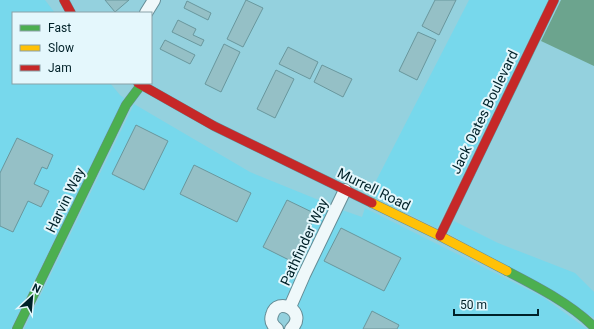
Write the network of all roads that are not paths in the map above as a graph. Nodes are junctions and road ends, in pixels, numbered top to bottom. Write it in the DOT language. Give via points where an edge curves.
graph roads {
  1 [pos="64,0"];
  2 [pos="154,0"];
  3 [pos="554,0"];
  4 [pos="70,12"];
  5 [pos="147,12"];
  6 [pos="140,84"];
  7 [pos="345,190"];
  8 [pos="440,236"];
  9 [pos="290,307"];
  10 [pos="594,327"];
  11 [pos="17,329"];
  12 [pos="277,329"];
  13 [pos="291,329"];
  1 -- 4 [label="street"];
  2 -- 5 [label="street"];
  3 -- 8 [label="street, Jack Oates Boulevard"];
  6 -- 7 [label="street, Murrell Road" via="214,126"];
  6 -- 11 [label="street, Harvin Way" via="126,104"];
  7 -- 8 [label="street, Murrell Road"];
  7 -- 9 [label="street, Pathfinder Way"];
  8 -- 10 [label="street, Murrell Road" via="547,292"];
  9 -- 12 [label="street, Pathfinder Way" via="278,307 272,312 272,324"];
  9 -- 13 [label="street, Pathfinder Way" via="297,318"];
}
